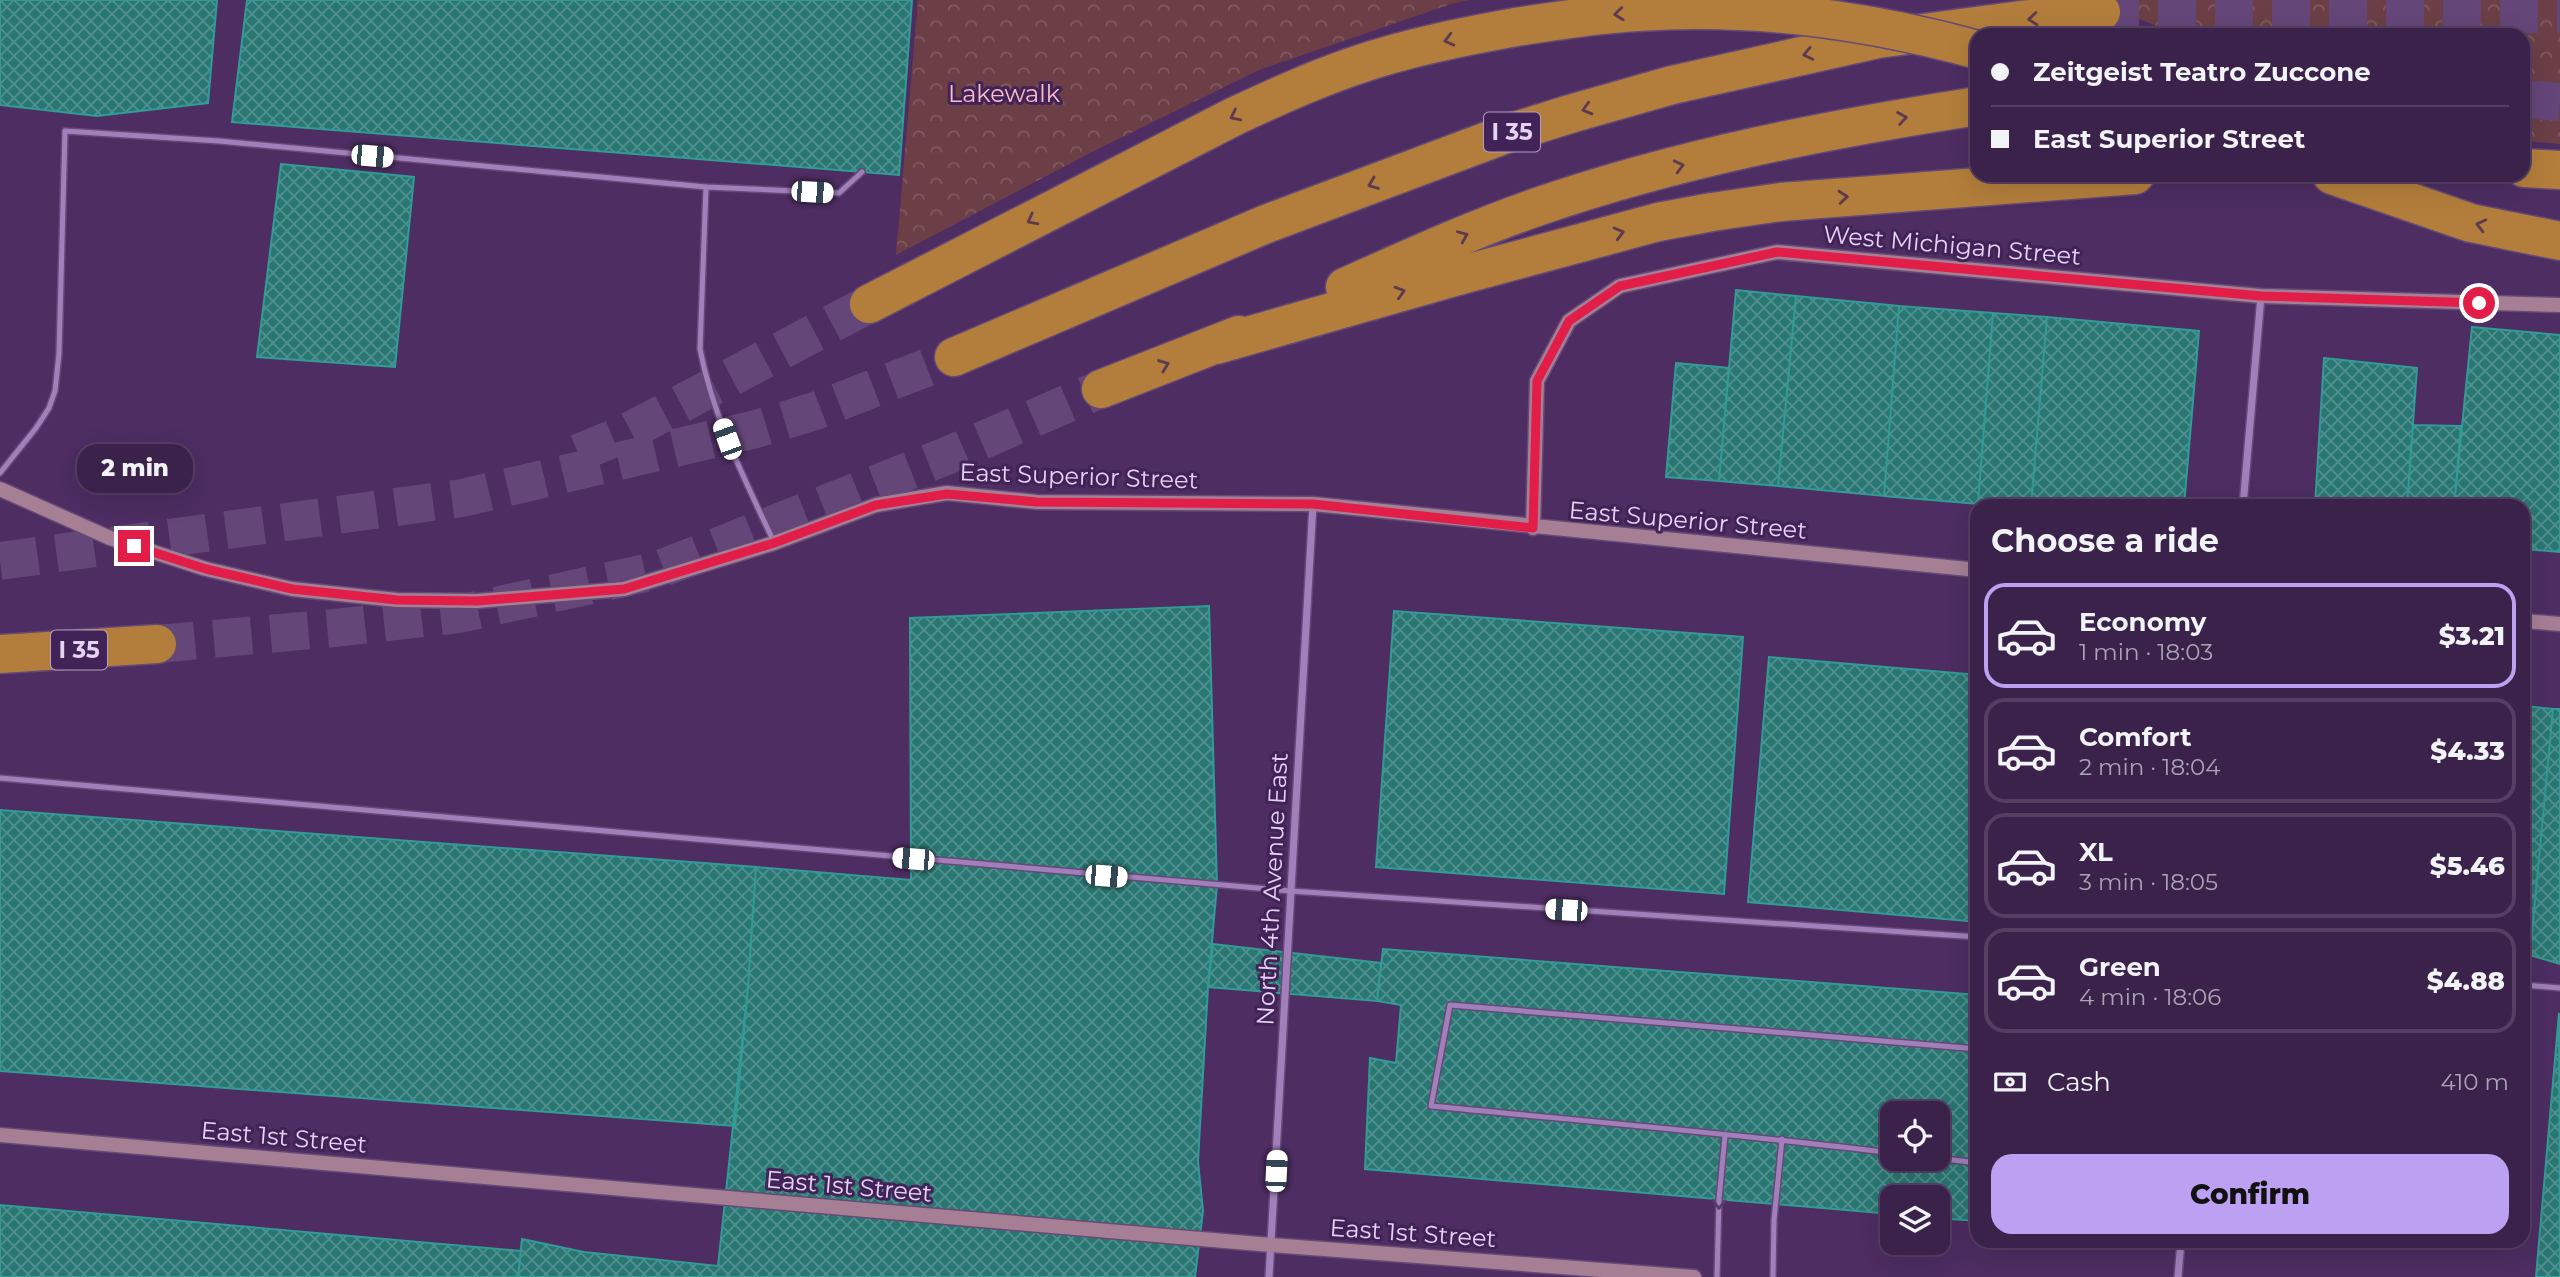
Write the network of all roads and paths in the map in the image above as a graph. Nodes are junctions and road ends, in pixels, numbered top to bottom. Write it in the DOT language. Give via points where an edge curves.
graph roads {
  1 [pos="2101,12"];
  2 [pos="1970,48"];
  3 [pos="1970,108"];
  4 [pos="2530,168"];
  5 [pos="2560,170"];
  6 [pos="862,173"];
  7 [pos="2043,182"];
  8 [pos="2352,182"];
  9 [pos="706,187"];
  10 [pos="2554,241"];
  11 [pos="2261,296"];
  12 [pos="869,304"];
  13 [pos="2560,306"];
  14 [pos="1216,345"];
  15 [pos="954,357"];
  16 [pos="1101,389"];
  17 [pos="0,473"];
  18 [pos="0,489"];
  19 [pos="2245,499"];
  20 [pos="1313,504"];
  21 [pos="1533,528"];
  22 [pos="774,543"];
  23 [pos="1970,569"];
  24 [pos="2530,622"];
  25 [pos="2560,624"];
  26 [pos="157,644"];
  27 [pos="0,654"];
  28 [pos="0,778"];
  29 [pos="1291,891"];
  30 [pos="1970,936"];
  31 [pos="2530,986"];
  32 [pos="2560,988"];
  33 [pos="1970,1048"];
  34 [pos="0,1135"];
  35 [pos="1725,1136"];
  36 [pos="1782,1139"];
  37 [pos="1880,1151"];
  38 [pos="1950,1160"];
  39 [pos="1970,1162"];
  40 [pos="1271,1245"];
  41 [pos="2180,1248"];
  42 [pos="1269,1277"];
  43 [pos="1694,1277"];
  44 [pos="1717,1277"];
  45 [pos="1773,1277"];
  46 [pos="2178,1277"];
  1 -- 15 [label="highway, I 35, one-way" via="1878,40 1672,85 1570,114 1266,224"];
  2 -- 12 [label="highway, one-way, bridge" via="1866,24 1731,11 1638,12 1464,36 1356,65 1280,95"];
  14 -- 3 [label="highway, one-way" via="1539,206 1734,152 1859,125"];
  4 -- 5 [label="highway"];
  6 -- 9 [label="lane" via="839,193"];
  14 -- 7 [label="highway, one-way" via="1658,222 1781,202"];
  10 -- 8 [label="highway, one-way" via="2471,223"];
  9 -- 17 [label="lane" via="65,131 55,391 37,428"];
  9 -- 22 [label="lane" via="700,349 727,439"];
  11 -- 13 [label="street, West Michigan Street"];
  11 -- 19 [label="street"];
  11 -- 21 [label="street, West Michigan Street" via="1777,252 1620,286 1569,321 1537,381"];
  16 -- 14 [label="highway, one-way"];
  18 -- 22 [label="street, East Superior Street" via="110,538 206,569 292,589 397,600 477,601 624,589"];
  20 -- 21 [label="street, East Superior Street"];
  20 -- 22 [label="street, East Superior Street" via="1037,502 947,494 876,505"];
  20 -- 29 [label="street, North 4th Avenue East"];
  21 -- 23 [label="street, East Superior Street"];
  24 -- 25 [label="street"];
  26 -- 27 [label="highway, I 35"];
  28 -- 29 [label="lane"];
  29 -- 30 [label="lane"];
  29 -- 40 [label="street, North 4th Avenue East"];
  31 -- 32 [label="lane"];
  33 -- 35 [label="lane" via="1450,1006 1431,1106"];
  34 -- 40 [label="street, East 1st Street"];
  35 -- 36 [label="lane"];
  35 -- 44 [label="lane, one-way"];
  36 -- 37 [label="lane"];
  36 -- 45 [label="lane"];
  38 -- 39 [label="lane"];
  40 -- 42 [label="street, North 4th Avenue East"];
  40 -- 43 [label="street, East 1st Street"];
  41 -- 46 [label="street"];
}
